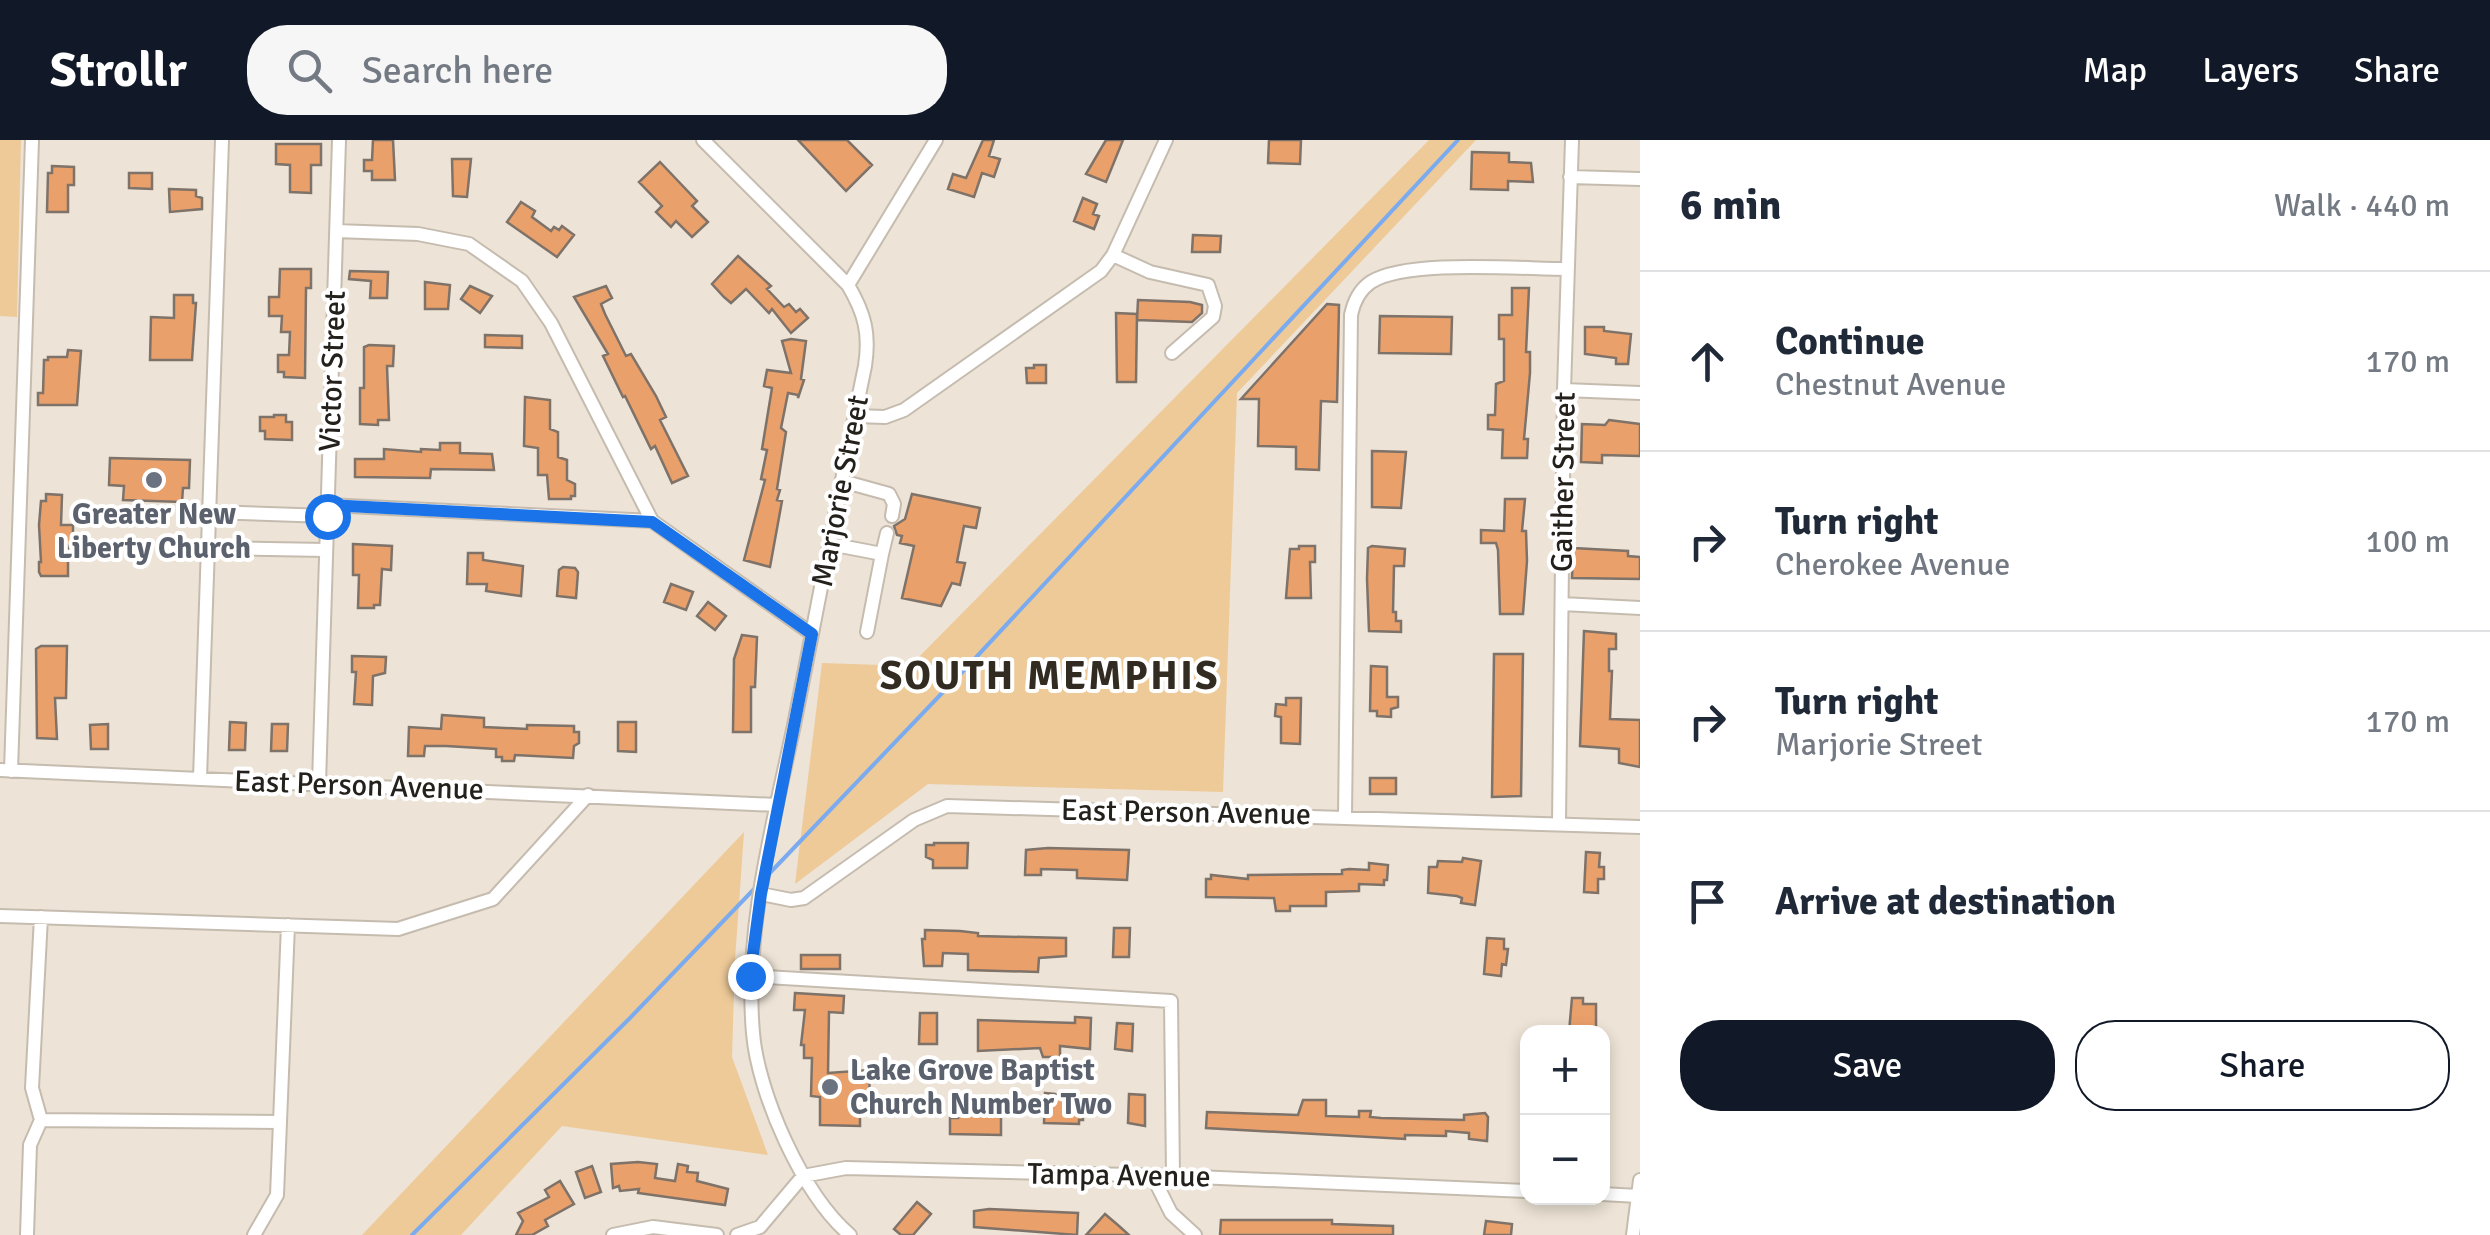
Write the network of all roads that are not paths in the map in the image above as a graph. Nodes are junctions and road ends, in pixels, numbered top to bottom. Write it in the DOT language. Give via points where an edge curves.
graph roads {
  1 [pos="32,140"];
  2 [pos="222,140"];
  3 [pos="339,140"];
  4 [pos="703,140"];
  5 [pos="936,140"];
  6 [pos="1166,140"];
  7 [pos="1572,140"];
  8 [pos="1570,178"];
  9 [pos="1640,179"];
  10 [pos="336,232"];
  11 [pos="1113,255"];
  12 [pos="1567,269"];
  13 [pos="848,285"];
  14 [pos="1172,353"];
  15 [pos="1564,390"];
  16 [pos="1640,393"];
  17 [pos="855,416"];
  18 [pos="842,481"];
  19 [pos="328,510"];
  20 [pos="209,512"];
  21 [pos="892,516"];
  22 [pos="652,522"];
  23 [pos="887,533"];
  24 [pos="830,544"];
  25 [pos="208,548"];
  26 [pos="326,550"];
  27 [pos="882,554"];
  28 [pos="1562,604"];
  29 [pos="1640,608"];
  30 [pos="867,632"];
  31 [pos="812,634"];
  32 [pos="6,770"];
  33 [pos="200,778"];
  34 [pos="320,783"];
  35 [pos="588,795"];
  36 [pos="777,806"];
  37 [pos="1345,816"];
  38 [pos="1559,824"];
  39 [pos="1640,827"];
  40 [pos="761,894"];
  41 [pos="0,916"];
  42 [pos="41,917"];
  43 [pos="288,925"];
  44 [pos="750,976"];
  45 [pos="41,1120"];
  46 [pos="280,1122"];
  47 [pos="804,1176"];
  48 [pos="1173,1176"];
  49 [pos="1153,1177"];
  50 [pos="1640,1180"];
  51 [pos="1520,1191"];
  52 [pos="1610,1194"];
  53 [pos="1638,1196"];
  54 [pos="744,1234"];
  55 [pos="27,1235"];
  56 [pos="254,1235"];
  57 [pos="613,1235"];
  58 [pos="717,1235"];
  59 [pos="850,1235"];
  60 [pos="1195,1235"];
  61 [pos="1633,1235"];
  1 -- 32 [label="street"];
  2 -- 20 [label="street"];
  3 -- 10 [label="street, Victor Street"];
  4 -- 13 [label="street, Marjorie Street"];
  5 -- 13 [label="street"];
  6 -- 11 [label="street"];
  7 -- 8 [label="street, Gaither Street"];
  8 -- 9 [label="street"];
  8 -- 12 [label="street, Gaither Street"];
  10 -- 19 [label="street, Victor Street"];
  10 -- 22 [label="street" via="418,234 468,244 522,281 551,323"];
  11 -- 14 [label="street" via="1150,272 1208,285 1213,317"];
  11 -- 17 [label="street" via="1093,277 904,410"];
  12 -- 15 [label="street, Gaither Street"];
  12 -- 37 [label="street" via="1401,272 1360,292 1351,315"];
  13 -- 17 [label="street, Marjorie Street" via="868,332"];
  15 -- 16 [label="street"];
  15 -- 28 [label="street, Gaither Street"];
  17 -- 18 [label="street, Marjorie Street"];
  18 -- 21 [label="street" via="889,494"];
  18 -- 24 [label="street, Marjorie Street"];
  19 -- 20 [label="street"];
  19 -- 22 [label="street"];
  19 -- 26 [label="street, Victor Street"];
  20 -- 25 [label="street"];
  22 -- 31 [label="street"];
  23 -- 27 [label="street"];
  24 -- 27 [label="street"];
  24 -- 31 [label="street, Marjorie Street"];
  25 -- 26 [label="street"];
  25 -- 33 [label="street"];
  26 -- 34 [label="street, Victor Street"];
  27 -- 30 [label="street"];
  28 -- 29 [label="street"];
  28 -- 38 [label="street, Gaither Street"];
  31 -- 36 [label="street, Marjorie Street"];
  32 -- 33 [label="street, East Person Avenue"];
  33 -- 34 [label="street, East Person Avenue"];
  34 -- 35 [label="street, East Person Avenue"];
  35 -- 36 [label="street, East Person Avenue"];
  35 -- 43 [label="street" via="493,899 398,929"];
  36 -- 40 [label="street, Marjorie Street"];
  37 -- 38 [label="street, East Person Avenue"];
  37 -- 40 [label="street, East Person Avenue" via="948,806 914,820 804,898"];
  38 -- 39 [label="street, East Person Avenue"];
  40 -- 44 [label="street, Marjorie Street"];
  41 -- 42 [label="street"];
  42 -- 43 [label="street"];
  42 -- 45 [label="street" via="32,1088"];
  43 -- 46 [label="street"];
  44 -- 47 [label="street, Marjorie Street" via="763,1080"];
  44 -- 48 [label="street" via="1171,1001"];
  45 -- 46 [label="street"];
  45 -- 55 [label="street" via="30,1145"];
  46 -- 56 [label="street" via="277,1196"];
  47 -- 49 [label="street, Tampa Avenue" via="846,1168"];
  47 -- 54 [label="street" via="760,1227"];
  47 -- 59 [label="street, Marjorie Street"];
  48 -- 49 [label="street, Tampa Avenue"];
  48 -- 51 [label="street, Tampa Avenue"];
  49 -- 60 [label="street" via="1170,1213"];
  50 -- 53 [label="street"];
  52 -- 53 [label="street"];
  53 -- 61 [label="street"];
  57 -- 58 [label="street" via="653,1227"];
}
